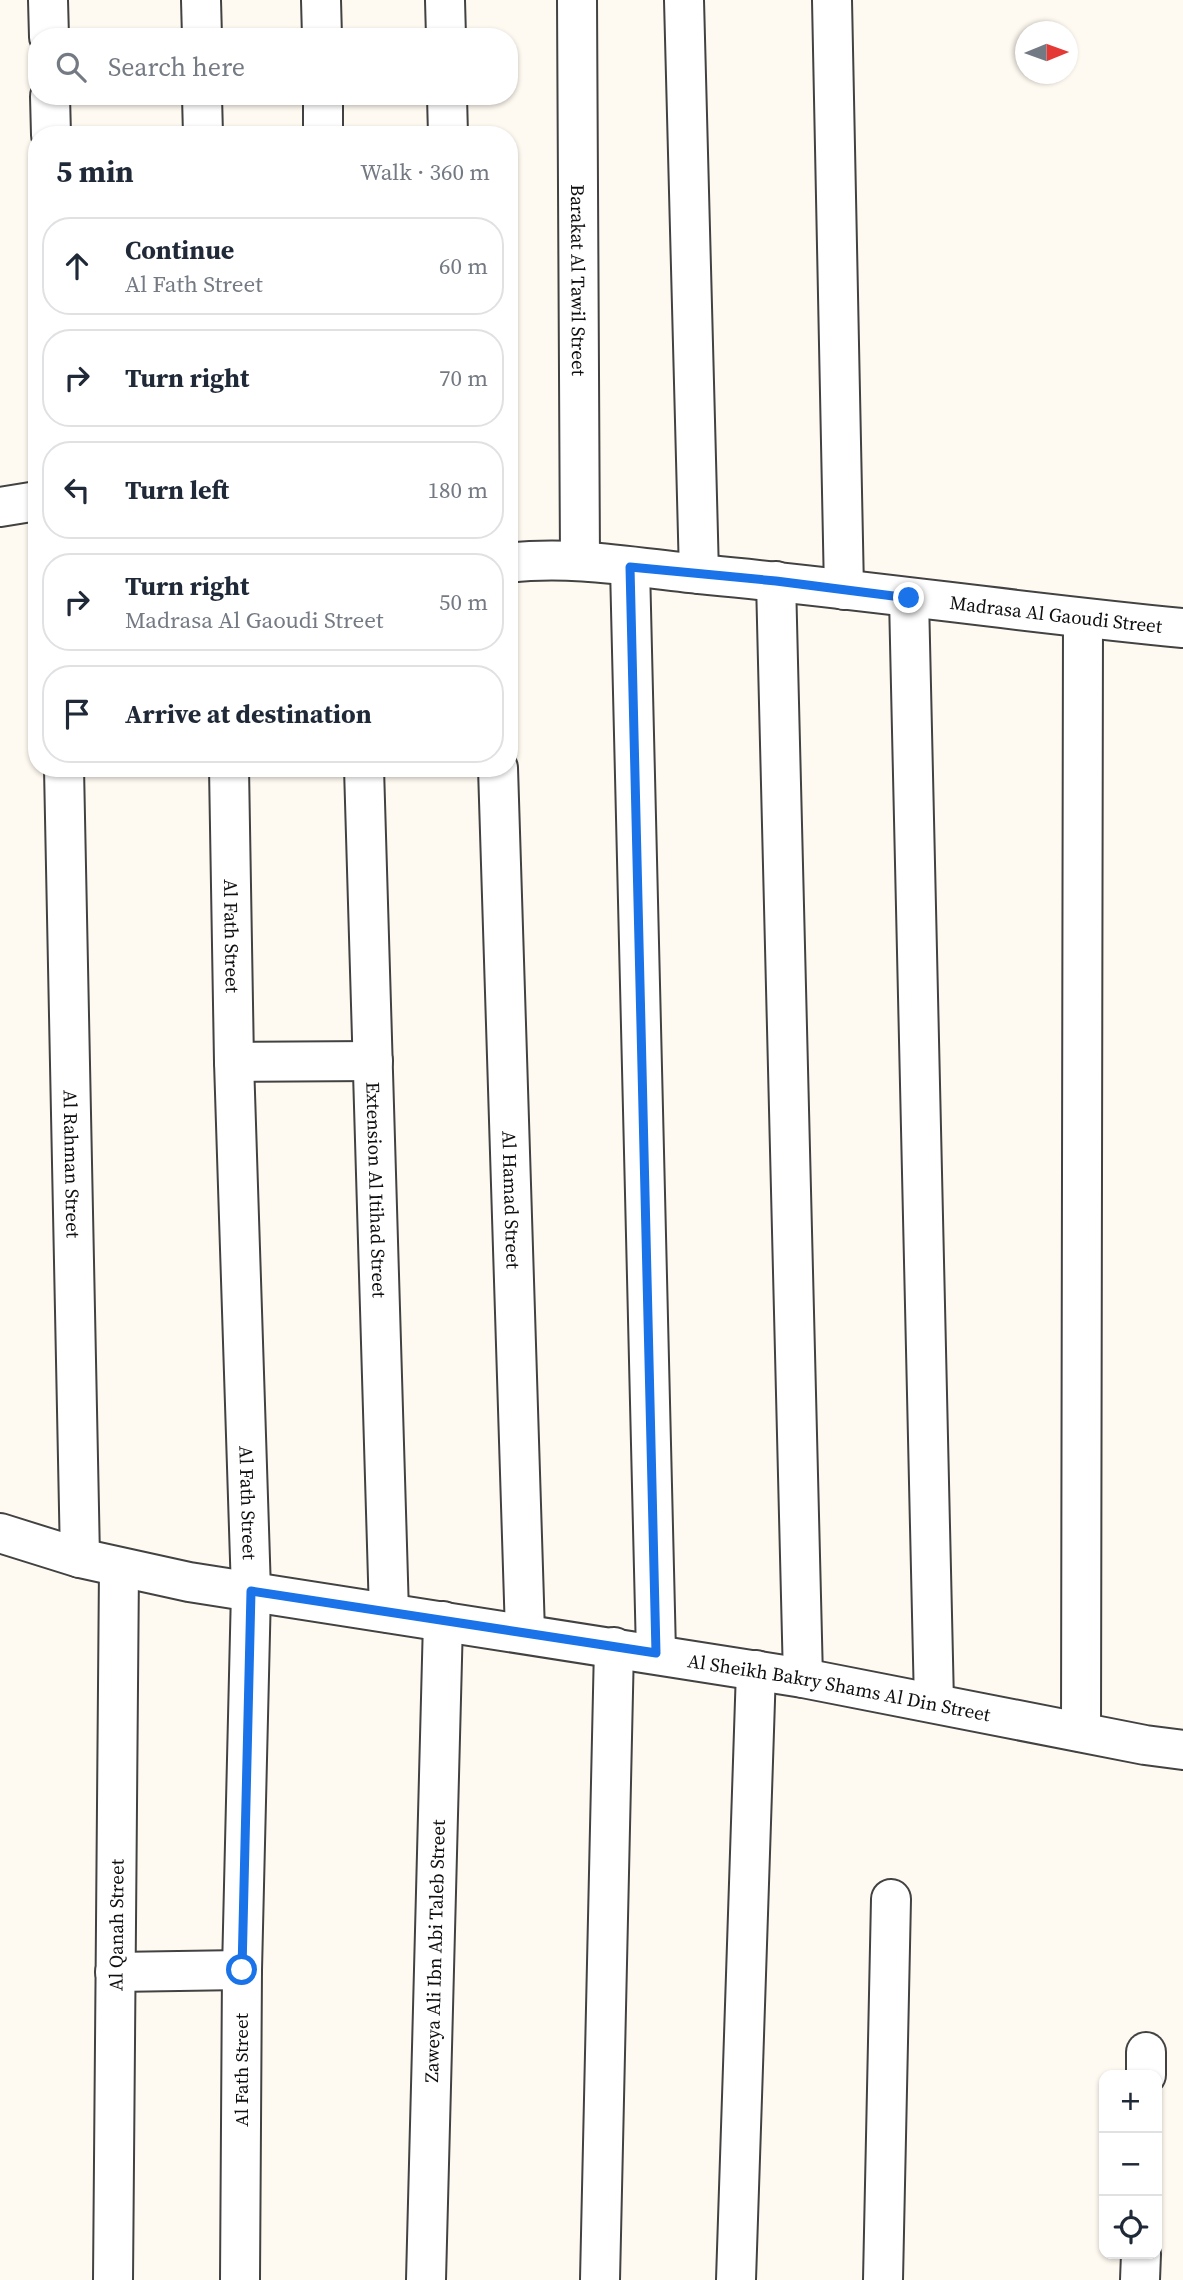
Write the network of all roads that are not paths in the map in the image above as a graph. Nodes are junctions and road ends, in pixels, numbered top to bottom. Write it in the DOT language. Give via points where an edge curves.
graph roads {
  1 [pos="48,0"];
  2 [pos="201,0"];
  3 [pos="321,0"];
  4 [pos="445,0"];
  5 [pos="577,0"];
  6 [pos="684,0"];
  7 [pos="832,0"];
  8 [pos="49,28"];
  9 [pos="202,28"];
  10 [pos="322,28"];
  11 [pos="446,28"];
  12 [pos="50,105"];
  13 [pos="202,105"];
  14 [pos="323,105"];
  15 [pos="447,105"];
  16 [pos="51,126"];
  17 [pos="203,126"];
  18 [pos="323,126"];
  19 [pos="448,126"];
  20 [pos="28,502"];
  21 [pos="0,507"];
  22 [pos="580,560"];
  23 [pos="518,562"];
  24 [pos="630,567"];
  25 [pos="699,574"];
  26 [pos="776,581"];
  27 [pos="844,590"];
  28 [pos="909,598"];
  29 [pos="1083,619"];
  30 [pos="1183,628"];
  31 [pos="64,777"];
  32 [pos="229,777"];
  33 [pos="364,777"];
  34 [pos="498,777"];
  35 [pos="373,1061"];
  36 [pos="234,1062"];
  37 [pos="0,1533"];
  38 [pos="80,1558"];
  39 [pos="119,1568"];
  40 [pos="251,1591"];
  41 [pos="389,1613"];
  42 [pos="443,1621"];
  43 [pos="525,1633"];
  44 [pos="614,1647"];
  45 [pos="656,1653"];
  46 [pos="756,1670"];
  47 [pos="803,1678"];
  48 [pos="934,1703"];
  49 [pos="1081,1732"];
  50 [pos="1183,1750"];
  51 [pos="891,1899"];
  52 [pos="242,1970"];
  53 [pos="116,1972"];
  54 [pos="1141,2259"];
  55 [pos="113,2280"];
  56 [pos="240,2280"];
  57 [pos="426,2280"];
  58 [pos="600,2280"];
  59 [pos="736,2280"];
  60 [pos="883,2280"];
  61 [pos="1140,2280"];
  1 -- 8 [label="street"];
  2 -- 9 [label="street"];
  3 -- 10 [label="street"];
  4 -- 11 [label="street"];
  5 -- 22 [label="street, Barakat Al Tawil Street"];
  6 -- 25 [label="street"];
  7 -- 27 [label="street"];
  12 -- 16 [label="street"];
  13 -- 17 [label="street"];
  14 -- 18 [label="street"];
  15 -- 19 [label="street"];
  20 -- 21 [label="street"];
  22 -- 23 [label="street, Madrasa Al Gaoudi Street"];
  22 -- 24 [label="street, Madrasa Al Gaoudi Street"];
  24 -- 25 [label="street, Madrasa Al Gaoudi Street"];
  24 -- 45 [label="street"];
  25 -- 26 [label="street, Madrasa Al Gaoudi Street"];
  26 -- 27 [label="street, Madrasa Al Gaoudi Street"];
  26 -- 47 [label="street"];
  27 -- 28 [label="street, Madrasa Al Gaoudi Street"];
  28 -- 29 [label="street, Madrasa Al Gaoudi Street"];
  28 -- 48 [label="street"];
  29 -- 30 [label="street, Madrasa Al Gaoudi Street"];
  29 -- 49 [label="street"];
  31 -- 38 [label="street, Al Rahman Street"];
  32 -- 36 [label="street, Al Fath Street"];
  33 -- 35 [label="street, Extension Al Itihad Street"];
  34 -- 43 [label="street, Al Hamad Street"];
  35 -- 36 [label="street"];
  35 -- 41 [label="street, Extension Al Itihad Street"];
  36 -- 40 [label="street, Al Fath Street"];
  37 -- 38 [label="street, Al Sheikh Bakry Shams Al Din Street"];
  38 -- 39 [label="street, Al Sheikh Bakry Shams Al Din Street"];
  39 -- 40 [label="street, Al Sheikh Bakry Shams Al Din Street"];
  39 -- 53 [label="street, Al Qanah Street"];
  40 -- 41 [label="street, Al Sheikh Bakry Shams Al Din Street"];
  40 -- 52 [label="street, Al Fath Street"];
  41 -- 42 [label="street, Al Sheikh Bakry Shams Al Din Street"];
  42 -- 43 [label="street, Al Sheikh Bakry Shams Al Din Street"];
  42 -- 57 [label="street, Zaweya Ali Ibn Abi Taleb Street"];
  43 -- 44 [label="street, Al Sheikh Bakry Shams Al Din Street"];
  44 -- 45 [label="street, Al Sheikh Bakry Shams Al Din Street"];
  44 -- 58 [label="street"];
  45 -- 46 [label="street, Al Sheikh Bakry Shams Al Din Street"];
  46 -- 47 [label="street, Al Sheikh Bakry Shams Al Din Street"];
  46 -- 59 [label="street"];
  47 -- 48 [label="street, Al Sheikh Bakry Shams Al Din Street"];
  48 -- 49 [label="street, Al Sheikh Bakry Shams Al Din Street"];
  49 -- 50 [label="street, Al Sheikh Bakry Shams Al Din Street"];
  51 -- 60 [label="street"];
  52 -- 53 [label="street"];
  52 -- 56 [label="street, Al Fath Street"];
  53 -- 55 [label="street, Al Qanah Street"];
  54 -- 61 [label="street"];
}
